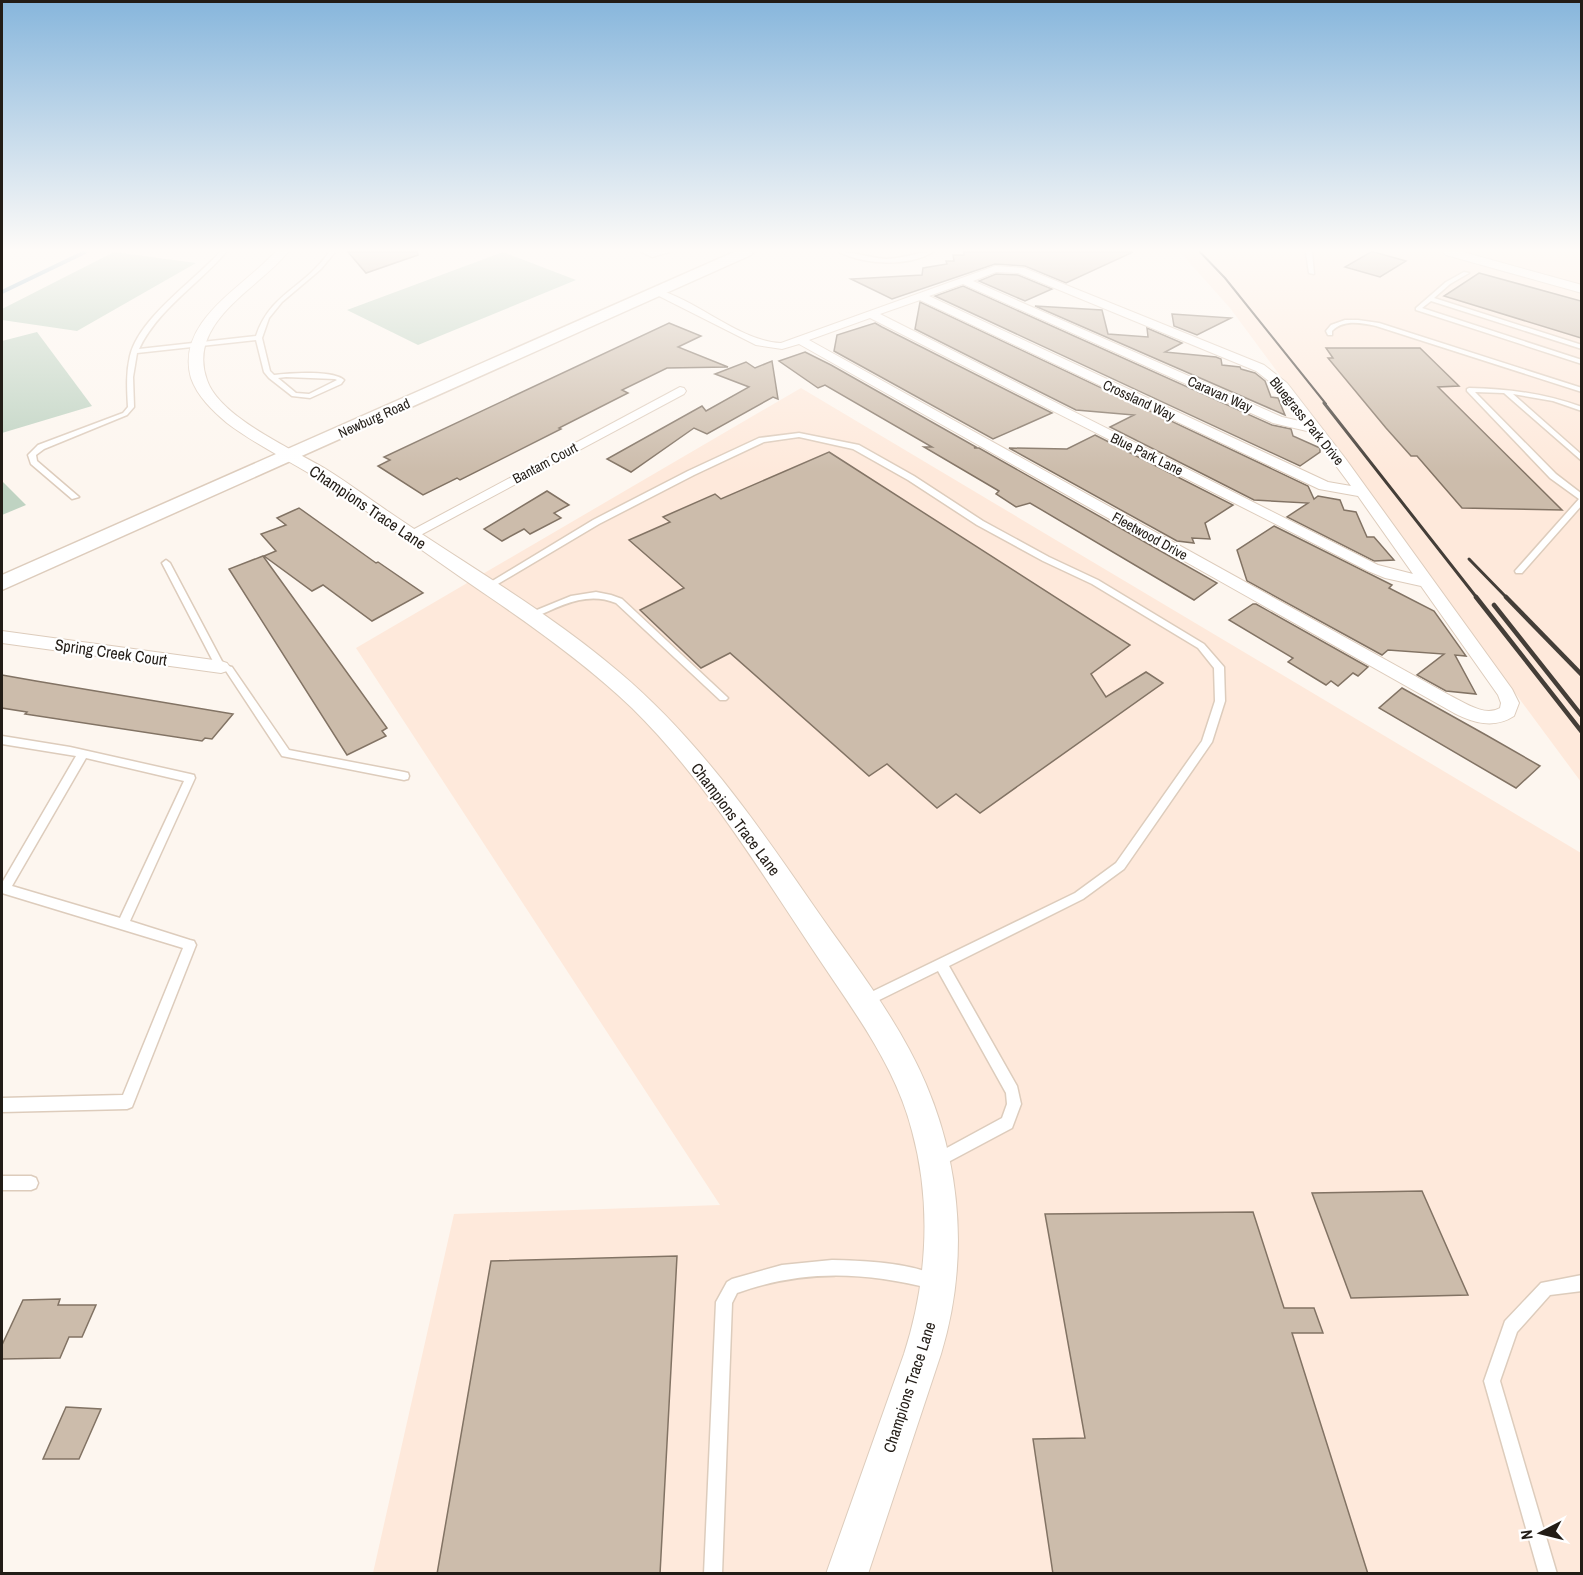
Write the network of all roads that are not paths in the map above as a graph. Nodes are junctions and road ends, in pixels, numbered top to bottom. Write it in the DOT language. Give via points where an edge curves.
graph roads {
  1 [pos="146,326"];
  2 [pos="209,326"];
  3 [pos="265,326"];
  4 [pos="581,326"];
  5 [pos="727,326"];
  6 [pos="840,326"];
  7 [pos="894,326"];
  8 [pos="983,326"];
  9 [pos="1065,326"];
  10 [pos="1156,326"];
  11 [pos="1335,326"];
  12 [pos="1382,326"];
  13 [pos="1469,326"];
  14 [pos="1513,326"];
  15 [pos="1330,334"];
  16 [pos="259,338"];
  17 [pos="801,340"];
  18 [pos="197,345"];
  19 [pos="1581,347"];
  20 [pos="135,351"];
  21 [pos="1581,362"];
  22 [pos="272,377"];
  23 [pos="1581,390"];
  24 [pos="680,391"];
  25 [pos="1506,391"];
  26 [pos="1581,408"];
  27 [pos="1315,429"];
  28 [pos="291,455"];
  29 [pos="1581,459"];
  30 [pos="1361,492"];
  31 [pos="75,496"];
  32 [pos="1581,499"];
  33 [pos="410,536"];
  34 [pos="166,563"];
  35 [pos="1519,571"];
  36 [pos="1426,582"];
  37 [pos="2,583"];
  38 [pos="488,586"];
  39 [pos="530,616"];
  40 [pos="2,637"];
  41 [pos="221,667"];
  42 [pos="723,698"];
  43 [pos="1503,716"];
  44 [pos="2,740"];
  45 [pos="83,754"];
  46 [pos="404,776"];
  47 [pos="123,924"];
  48 [pos="941,964"];
  49 [pos="863,1002"];
  50 [pos="2,1105"];
  51 [pos="934,1163"];
  52 [pos="2,1183"];
  53 [pos="31,1183"];
  54 [pos="938,1282"];
  55 [pos="1581,1283"];
  56 [pos="712,1574"];
  57 [pos="847,1574"];
  58 [pos="1548,1574"];
  1 -- 20 [label="lane"];
  2 -- 18 [label="street"];
  3 -- 16 [label="lane"];
  4 -- 28 [label="main road, Newburg Road"];
  5 -- 17 [label="street, Bluegrass Park Drive" via="765,346"];
  6 -- 17 [label="street, Bluegrass Park Drive"];
  7 -- 36 [label="street, Blue Park Lane" via="1373,568"];
  8 -- 30 [label="street, Crossland Way" via="1324,486"];
  9 -- 27 [label="street, Caravan Way" via="1278,420"];
  10 -- 27 [label="street, Bluegrass Park Drive" via="1272,375"];
  11 -- 15 [label="lane"];
  12 -- 23 [label="lane"];
  13 -- 21 [label="lane"];
  14 -- 19 [label="lane"];
  16 -- 18 [label="lane"];
  16 -- 22 [label="lane" via="264,363"];
  17 -- 43 [label="street, Fleetwood Drive" via="1445,700 1479,715"];
  18 -- 20 [label="lane"];
  18 -- 28 [label="street, Champions Trace Lane" via="197,375 212,402 239,424"];
  20 -- 31 [label="lane" via="127,382 131,406 125,414 32,454 34,462"];
  22 -- 22 [label="lane" via="302,397 341,380 337,377"];
  24 -- 33 [label="street, Bantam Court"];
  25 -- 26 [label="lane"];
  25 -- 29 [label="lane"];
  25 -- 32 [label="lane" via="1469,390 1553,476"];
  27 -- 30 [label="street, Bluegrass Park Drive"];
  28 -- 33 [label="street, Champions Trace Lane"];
  28 -- 37 [label="main road, Newburg Road"];
  30 -- 36 [label="street, Bluegrass Park Drive"];
  32 -- 35 [label="lane"];
  33 -- 38 [label="street, Champions Trace Lane"];
  34 -- 41 [label="lane"];
  36 -- 43 [label="street, Bluegrass Park Drive" via="1506,693 1510,703"];
  38 -- 39 [label="street, Champions Trace Lane"];
  38 -- 48 [label="lane" via="596,522 691,473 762,440 799,435 856,447 980,523 1095,582 1201,646 1220,667 1220,701 1207,742 1120,866 1079,896"];
  39 -- 42 [label="lane" via="579,597 607,594"];
  39 -- 49 [label="street, Champions Trace Lane" via="610,677 688,755 752,836"];
  40 -- 41 [label="street, Spring Creek Court"];
  41 -- 46 [label="lane" via="229,669 286,753"];
  44 -- 45 [label="lane"];
  45 -- 47 [label="lane" via="190,778"];
  45 -- 47 [label="lane" via="4,889"];
  47 -- 50 [label="lane" via="190,945 127,1102"];
  48 -- 49 [label="lane"];
  48 -- 51 [label="lane" via="1012,1091 1014,1104 1007,1123"];
  49 -- 51 [label="street, Champions Trace Lane" via="905,1070 923,1114"];
  51 -- 54 [label="street, Champions Trace Lane" via="941,1235"];
  52 -- 53 [label="lane"];
  54 -- 56 [label="lane" via="899,1272 819,1268 783,1270 732,1287 724,1302"];
  54 -- 57 [label="street, Champions Trace Lane" via="930,1330"];
  55 -- 58 [label="lane" via="1546,1288 1511,1328 1492,1381"];
}
